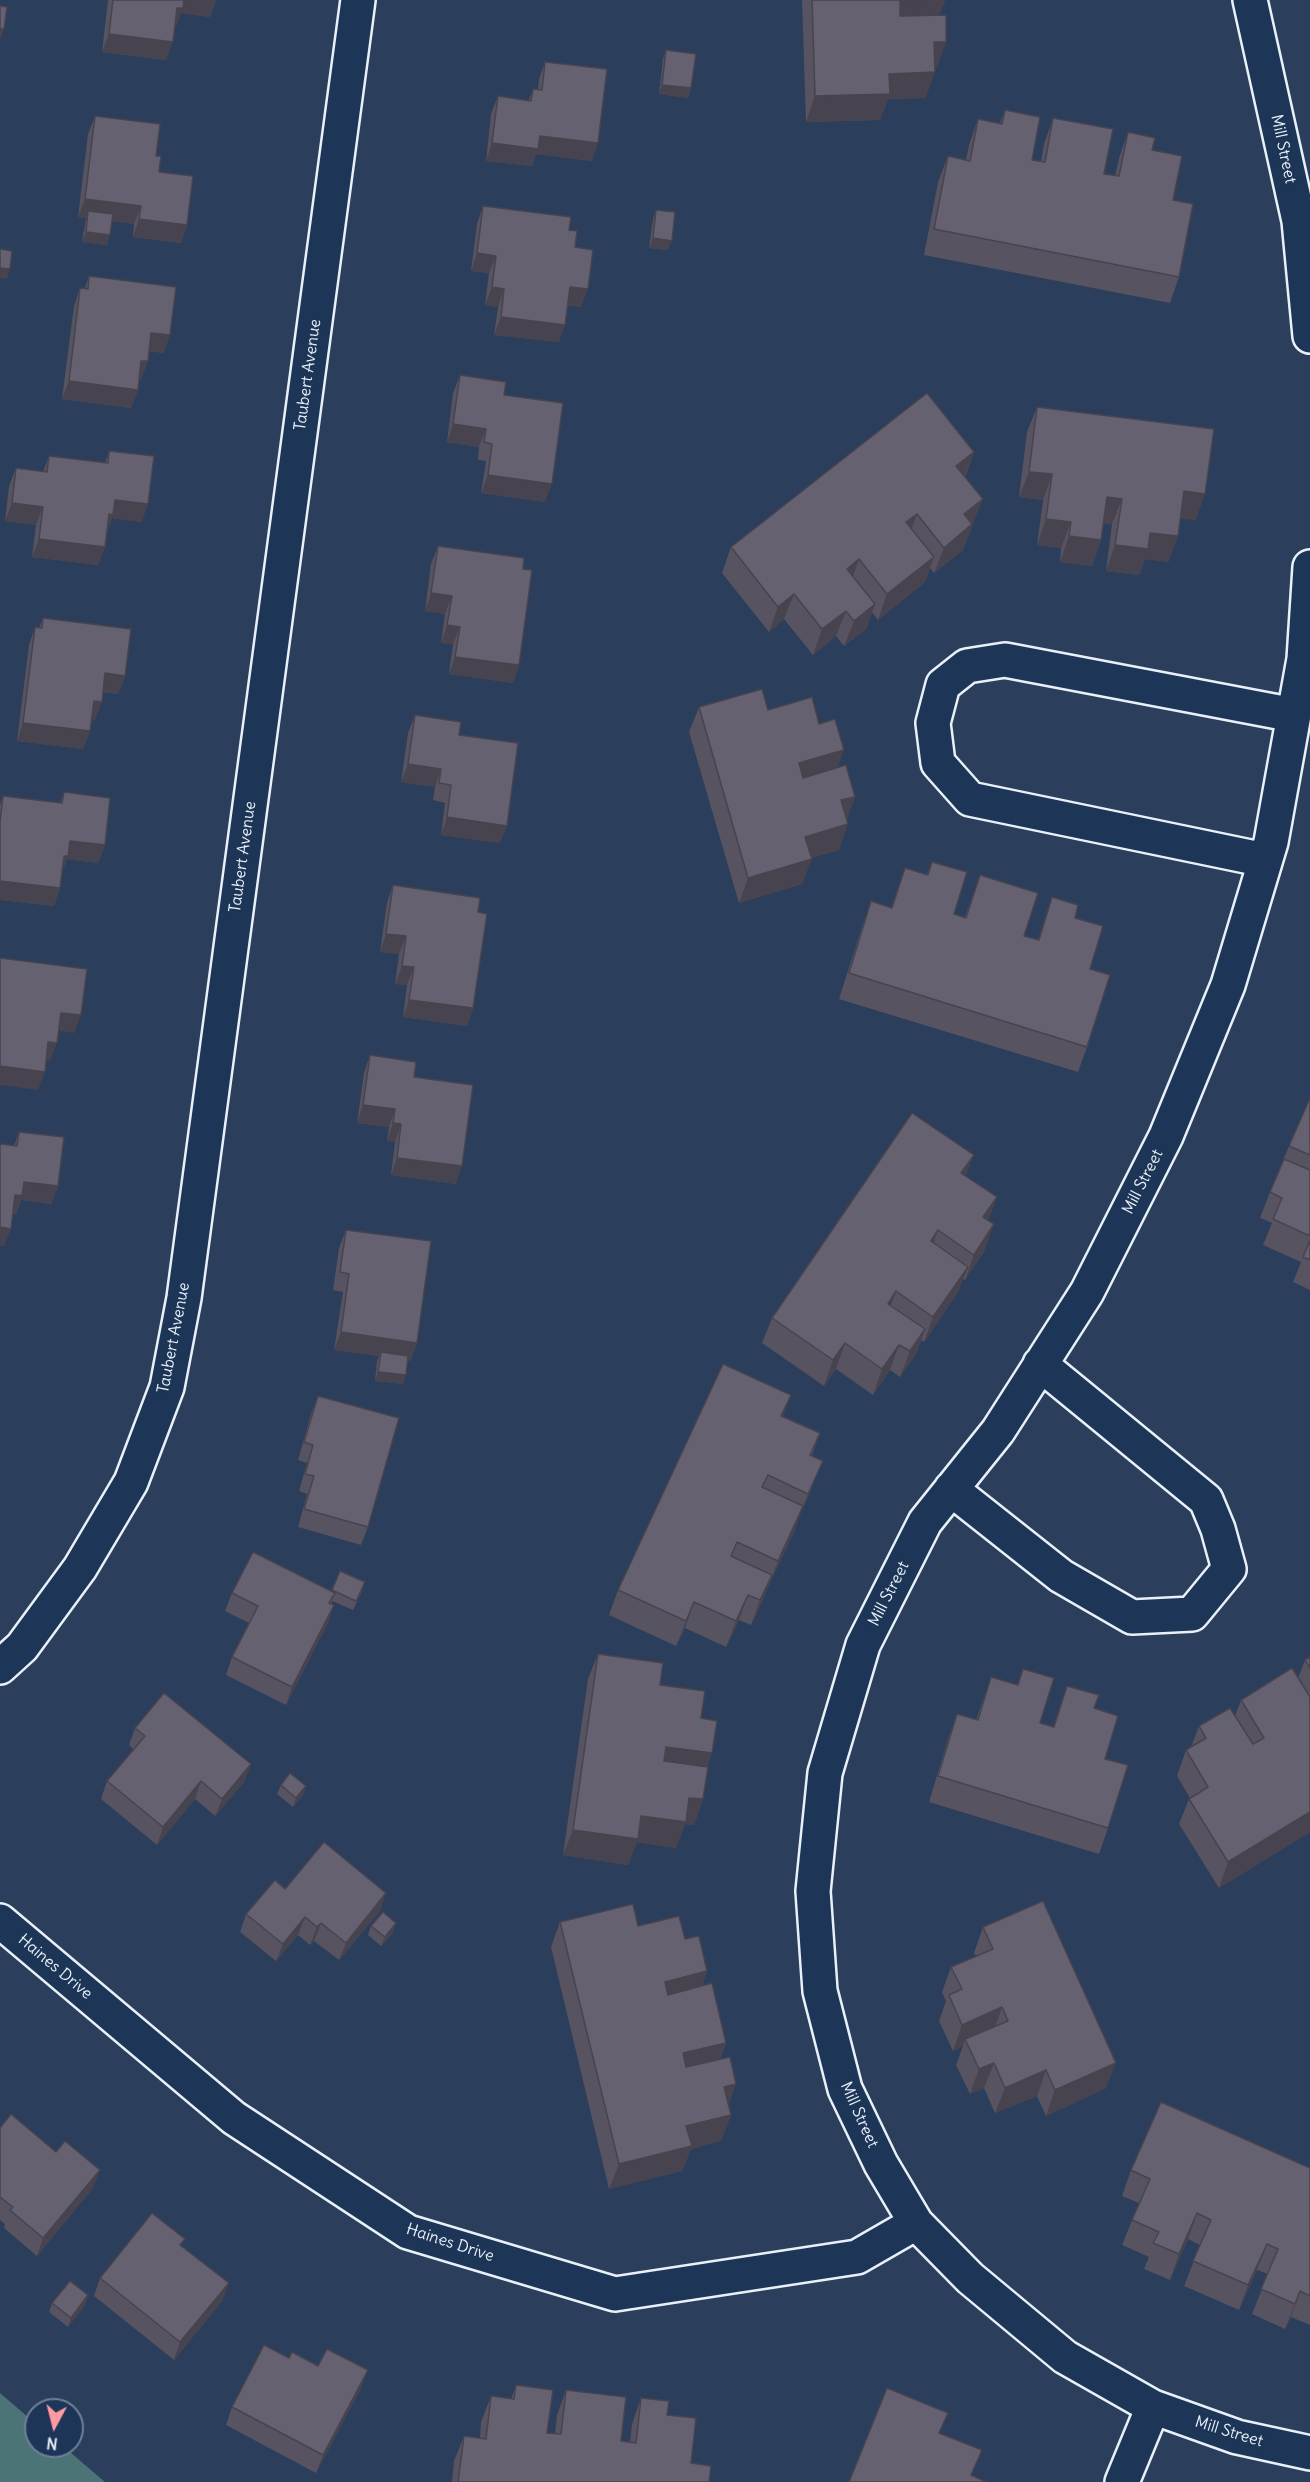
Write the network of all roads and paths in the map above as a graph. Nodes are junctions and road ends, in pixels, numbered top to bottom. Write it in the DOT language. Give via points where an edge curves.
graph roads {
  1 [pos="358,0"];
  2 [pos="1250,0"];
  3 [pos="1310,336"];
  4 [pos="1310,567"];
  5 [pos="1294,715"];
  6 [pos="1265,860"];
  7 [pos="1040,1364"];
  8 [pos="951,1489"];
  9 [pos="0,1667"];
  10 [pos="0,1921"];
  11 [pos="916,2223"];
  12 [pos="1153,2408"];
  13 [pos="1310,2453"];
  14 [pos="1122,2482"];
  1 -- 9 [label="street, Taubert Avenue" via="184,1298 167,1387 131,1482 80,1568 22,1647"];
  2 -- 3 [label="street, Mill Street" via="1299,221"];
  4 -- 5 [label="street, Mill Street" via="1304,659"];
  5 -- 6 [label="street, Mill Street"];
  5 -- 6 [label="street" via="1005,660 967,666 943,685 933,723 938,763 970,799"];
  6 -- 7 [label="street, Mill Street" via="1228,985 1166,1136 1087,1292"];
  7 -- 8 [label="street, Mill Street" via="998,1431"];
  7 -- 8 [label="street" via="1206,1500 1229,1569 1192,1614 1132,1617 1061,1576"];
  8 -- 11 [label="street, Mill Street" via="925,1522 863,1645 825,1773 813,1891 820,1991 845,2089 881,2164"];
  10 -- 11 [label="street, Haines Drive" via="234,2118 408,2232 615,2294 857,2257"];
  11 -- 12 [label="street, Mill Street" via="970,2278 1065,2357"];
  12 -- 13 [label="street, Mill Street" via="1237,2437"];
  12 -- 14 [label="street"];
}
